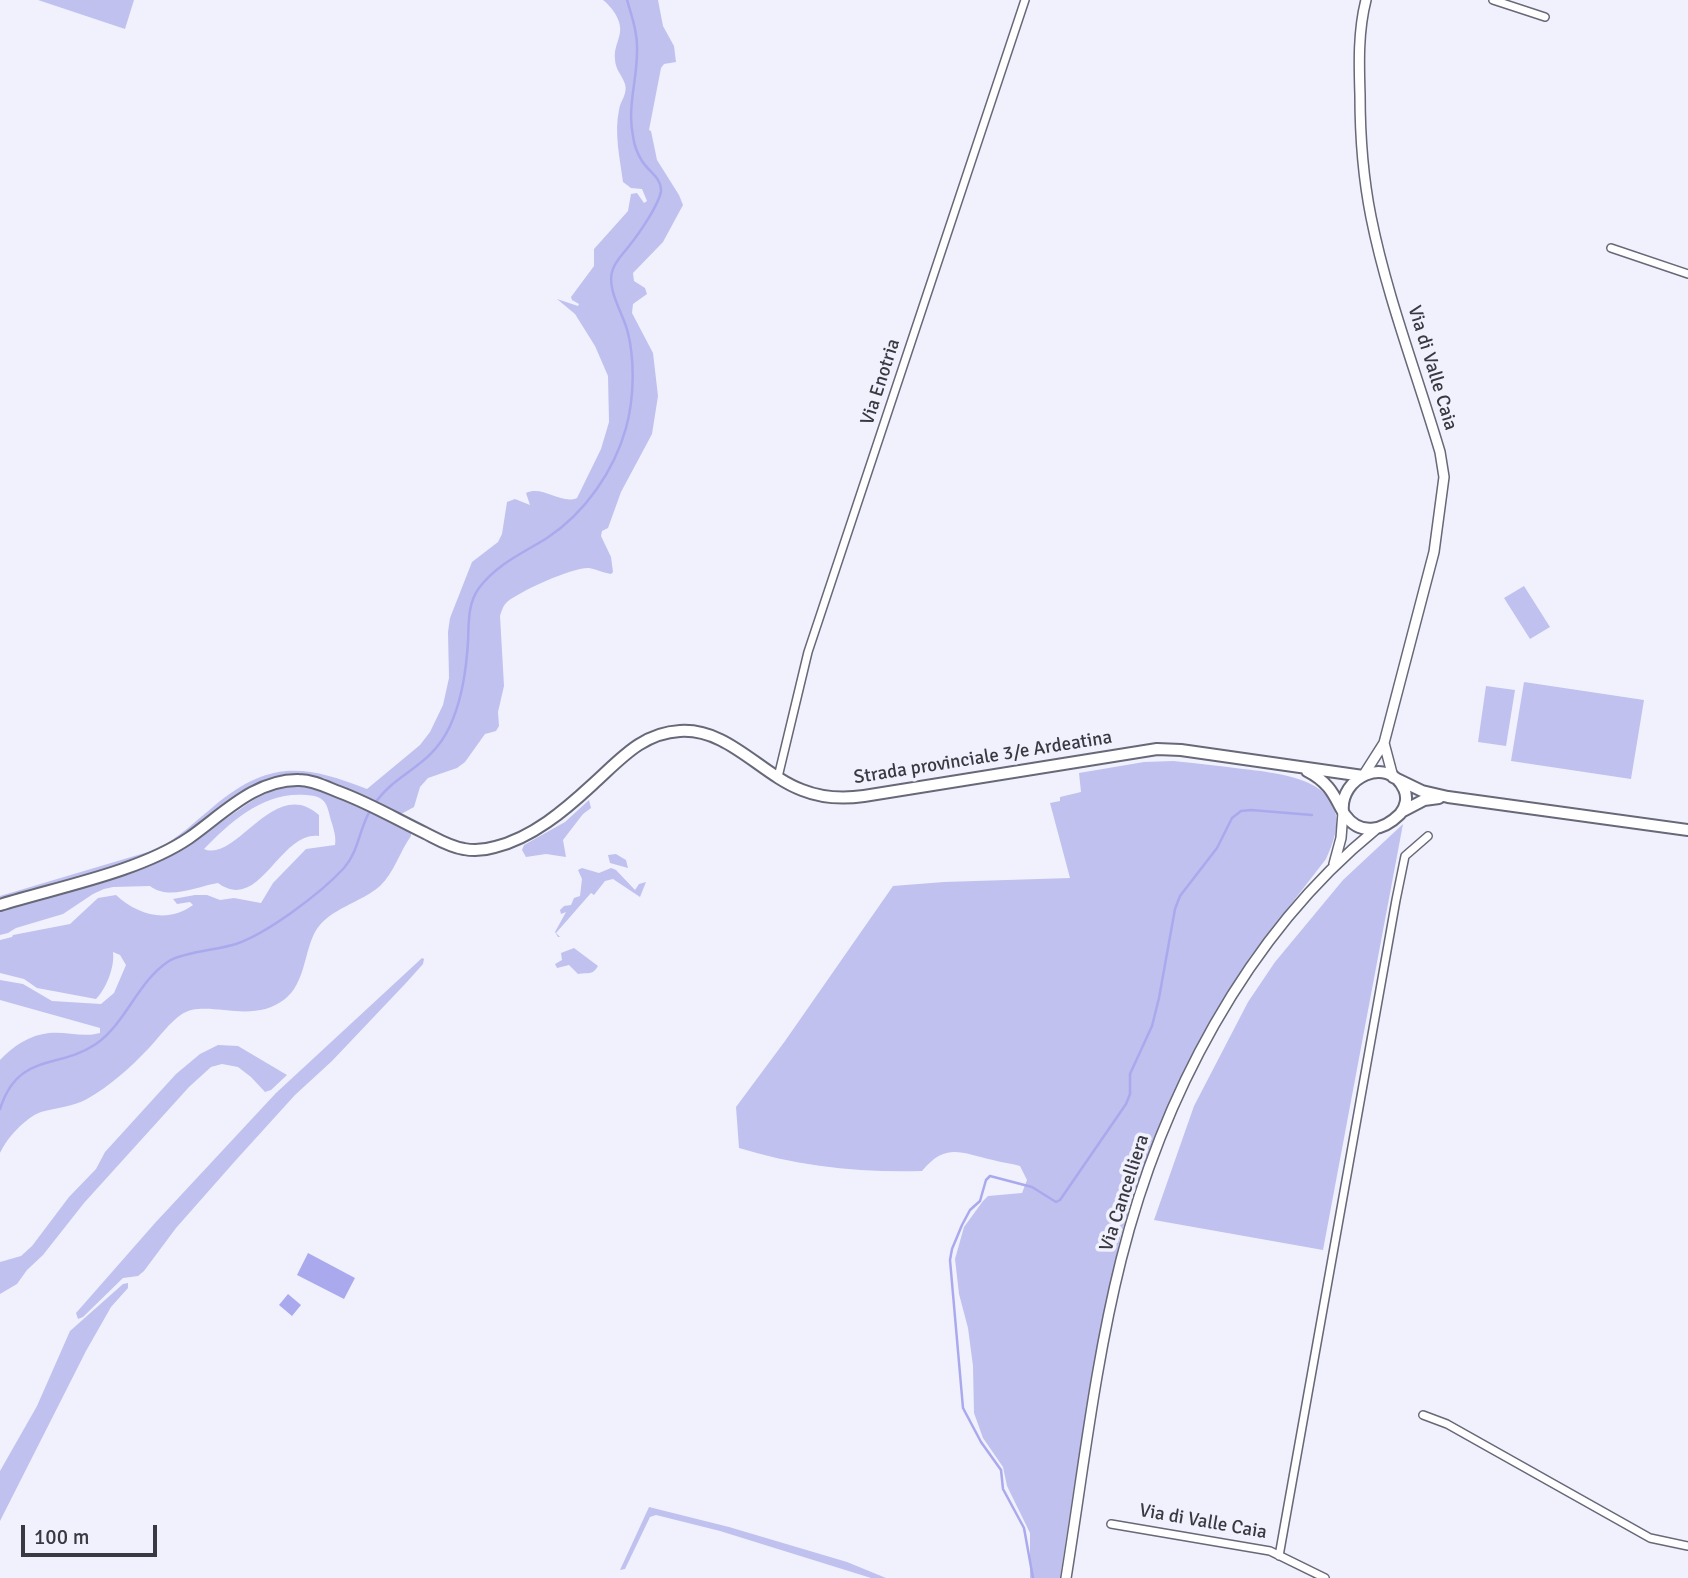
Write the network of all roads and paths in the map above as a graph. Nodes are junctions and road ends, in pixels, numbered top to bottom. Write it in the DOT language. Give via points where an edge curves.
graph roads {
  1 [pos="1025,0"];
  2 [pos="1366,0"];
  3 [pos="1493,0"];
  4 [pos="1545,17"];
  5 [pos="1611,248"];
  6 [pos="1688,274"];
  7 [pos="1384,743"];
  8 [pos="1301,768"];
  9 [pos="1363,776"];
  10 [pos="778,777"];
  11 [pos="1394,777"];
  12 [pos="1448,797"];
  13 [pos="1402,811"];
  14 [pos="1343,812"];
  15 [pos="1375,830"];
  16 [pos="1688,830"];
  17 [pos="1428,836"];
  18 [pos="1334,866"];
  19 [pos="0,905"];
  20 [pos="1423,1415"];
  21 [pos="1111,1524"];
  22 [pos="1688,1546"];
  23 [pos="1279,1556"];
  24 [pos="1066,1578"];
  25 [pos="1325,1578"];
  1 -- 10 [label="street, Via Enotria" via="808,652"];
  2 -- 7 [label="street, Via di Valle Caia" via="1359,62 1360,113 1371,217 1444,477 1434,552"];
  3 -- 4 [label="street"];
  5 -- 6 [label="street"];
  7 -- 9 [label="street, Via di Valle Caia"];
  7 -- 11 [label="street"];
  8 -- 9 [label="main road, Strada provinciale 3/e Ardeatina"];
  8 -- 10 [label="main road, Strada provinciale 3/e Ardeatina" via="1157,749 843,798 806,792"];
  8 -- 14 [label="main road" via="1327,786"];
  9 -- 11 [label="main road"];
  9 -- 14 [label="main road" via="1345,792"];
  10 -- 19 [label="main road, Strada provinciale 3/e Ardeatina" via="718,739 677,731 632,748 526,835 474,850 453,847 361,800 313,782 274,783 153,858"];
  11 -- 12 [label="main road"];
  11 -- 13 [label="main road" via="1406,794"];
  12 -- 13 [label="main road" via="1424,800"];
  12 -- 16 [label="main road"];
  13 -- 15 [label="main road"];
  14 -- 15 [label="main road" via="1354,824"];
  14 -- 18 [label="street, Via Cancelliera"];
  15 -- 18 [label="street, Via Cancelliera"];
  17 -- 23 [label="street" via="1405,856 1398,889"];
  18 -- 24 [label="street, Via Cancelliera" via="1251,966 1196,1063 1153,1155 1121,1261 1103,1342"];
  20 -- 22 [label="street" via="1447,1424 1650,1538"];
  21 -- 23 [label="street, Via di Valle Caia"];
  23 -- 25 [label="street, Via di Valle Caia"];
}
